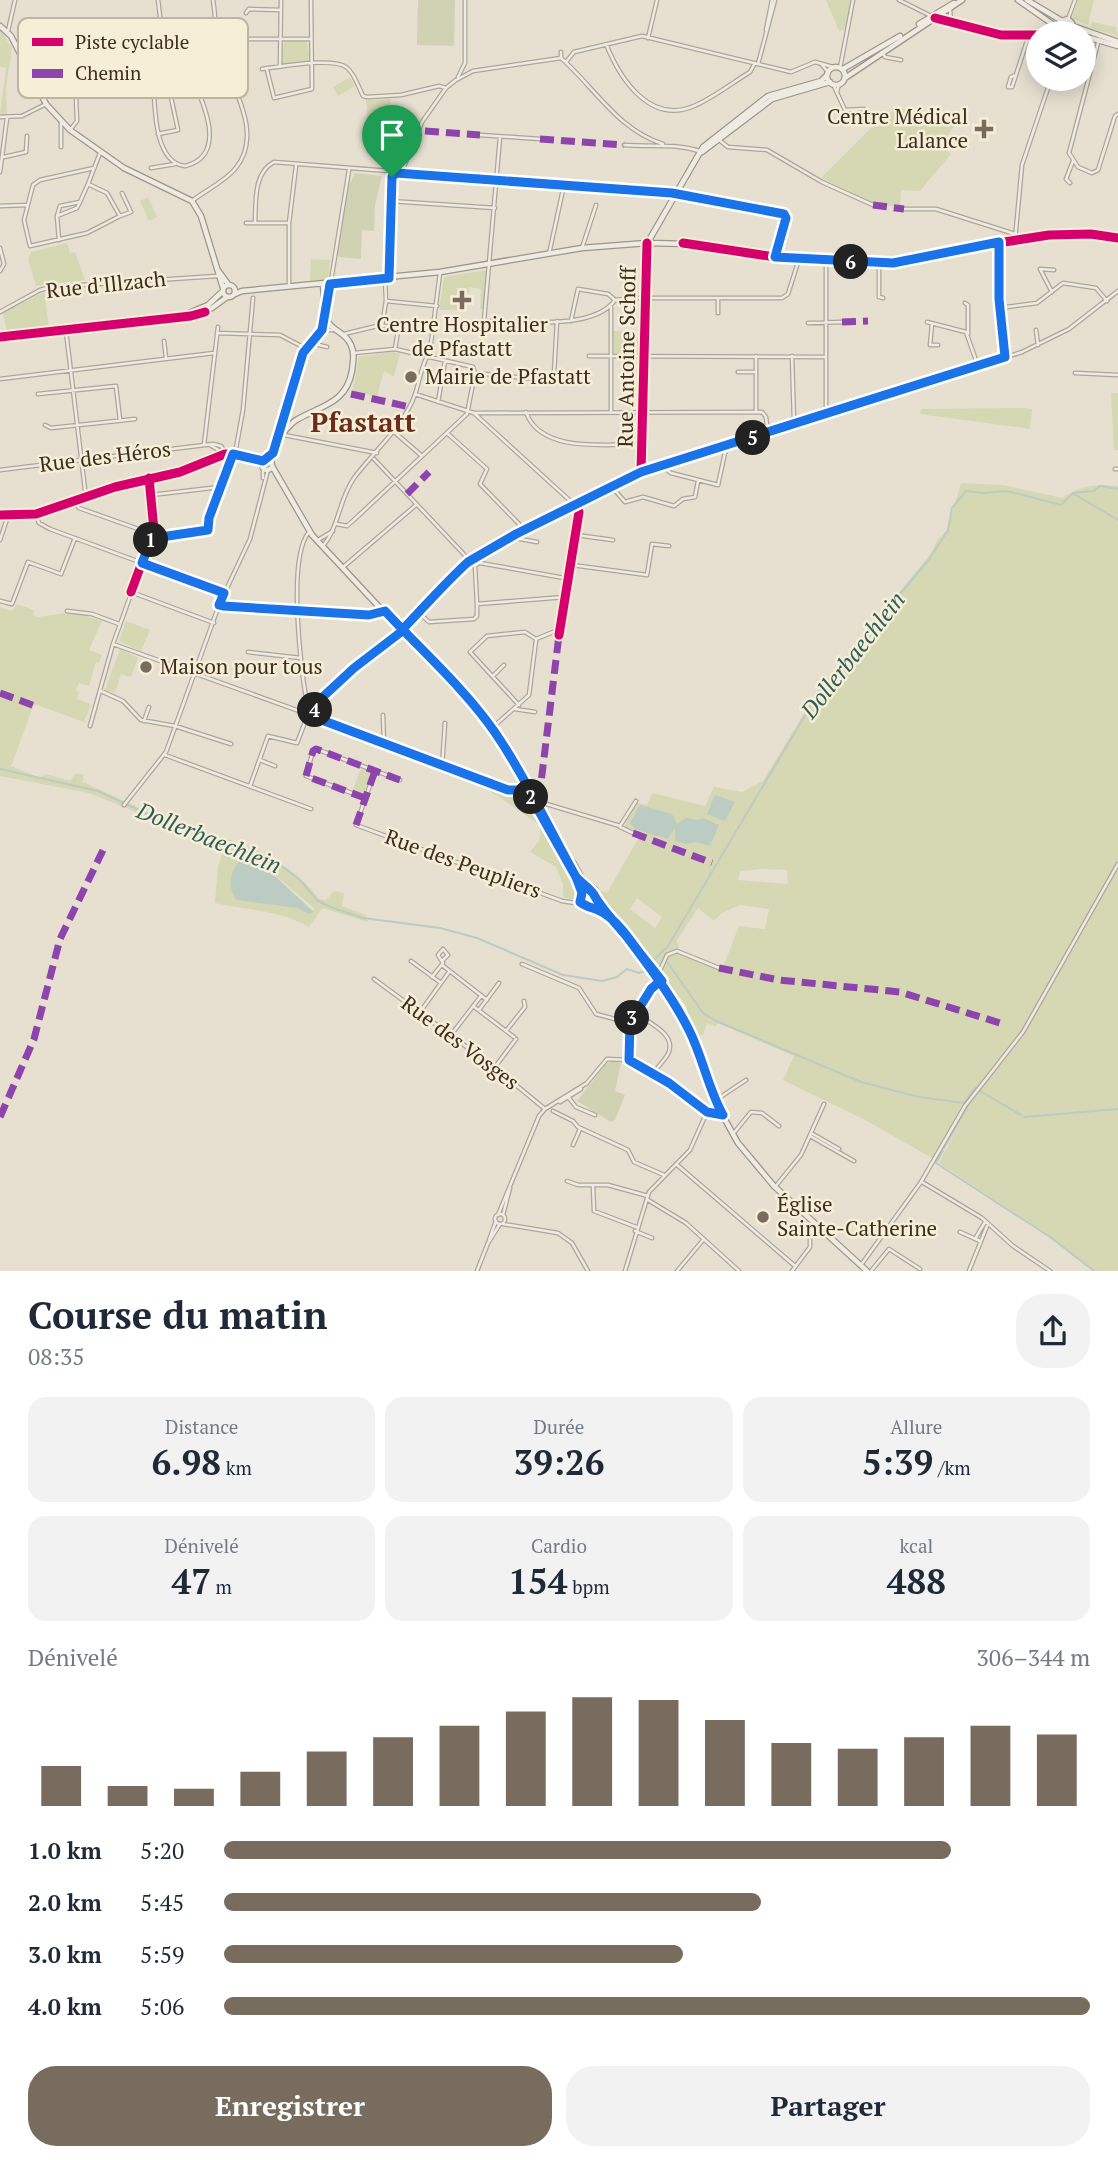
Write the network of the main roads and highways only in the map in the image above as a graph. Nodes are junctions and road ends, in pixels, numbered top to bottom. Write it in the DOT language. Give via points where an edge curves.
graph roads {
  1 [pos="960,0"];
  2 [pos="1018,0"];
  3 [pos="1027,0"];
  4 [pos="933,17"];
  5 [pos="1065,20"];
  6 [pos="1045,21"];
  7 [pos="0,26"];
  8 [pos="1096,35"];
  9 [pos="1096,41"];
  10 [pos="1118,44"];
  11 [pos="881,51"];
  12 [pos="18,52"];
  13 [pos="842,69"];
  14 [pos="829,72"];
  15 [pos="845,78"];
  16 [pos="834,83"];
  17 [pos="43,98"];
  18 [pos="717,137"];
  19 [pos="1118,238"];
  20 [pos="647,243"];
  21 [pos="216,269"];
  22 [pos="330,284"];
  23 [pos="323,285"];
  24 [pos="232,286"];
  25 [pos="223,290"];
  26 [pos="242,291"];
  27 [pos="234,294"];
  28 [pos="227,297"];
  29 [pos="326,298"];
  30 [pos="178,317"];
  31 [pos="326,318"];
  32 [pos="0,337"];
  33 [pos="280,436"];
  34 [pos="576,877"];
  35 [pos="592,895"];
  36 [pos="581,899"];
  37 [pos="590,906"];
  38 [pos="604,913"];
  39 [pos="869,1271"];
  1 -- 4 [label="main road"];
  1 -- 4 [label="main road"];
  2 -- 6 [label="main road"];
  3 -- 5 [label="main road"];
  4 -- 11 [label="main road"];
  7 -- 12 [label="main road"];
  8 -- 10 [label="main road"];
  9 -- 10 [label="main road"];
  11 -- 13 [label="main road"];
  11 -- 15 [label="main road"];
  13 -- 14 [label="main road"];
  13 -- 15 [label="main road"];
  14 -- 16 [label="main road"];
  14 -- 18 [label="main road" via="821,81 768,96"];
  15 -- 16 [label="main road"];
  16 -- 18 [label="main road" via="772,99"];
  17 -- 21 [label="main road" via="69,130 100,153 192,201"];
  18 -- 20 [label="main road" via="701,152"];
  19 -- 20 [label="main road" via="1072,234 1015,237 907,262 879,263"];
  20 -- 22 [label="main road"];
  21 -- 24 [label="main road"];
  21 -- 25 [label="main road"];
  22 -- 23 [label="main road"];
  22 -- 29 [label="main road"];
  23 -- 26 [label="main road"];
  23 -- 29 [label="main road"];
  24 -- 25 [label="main road"];
  24 -- 26 [label="main road"];
  24 -- 27 [label="main road"];
  25 -- 28 [label="main road"];
  25 -- 30 [label="main road" via="208,305"];
  26 -- 27 [label="main road"];
  27 -- 28 [label="main road"];
  28 -- 30 [label="main road" via="205,312"];
  29 -- 31 [label="main road"];
  30 -- 32 [label="main road"];
  31 -- 33 [label="main road" via="322,330 305,348"];
  31 -- 33 [label="main road" via="332,330 344,334 354,353 347,388 329,406 297,419"];
  33 -- 34 [label="main road" via="267,465 311,533 492,729"];
  34 -- 35 [label="main road"];
  34 -- 36 [label="main road"];
  35 -- 36 [label="main road"];
  35 -- 37 [label="main road"];
  35 -- 38 [label="main road"];
  36 -- 37 [label="main road"];
  37 -- 38 [label="main road"];
  38 -- 39 [label="main road" via="659,979 688,1028 733,1134 775,1187"];
}
